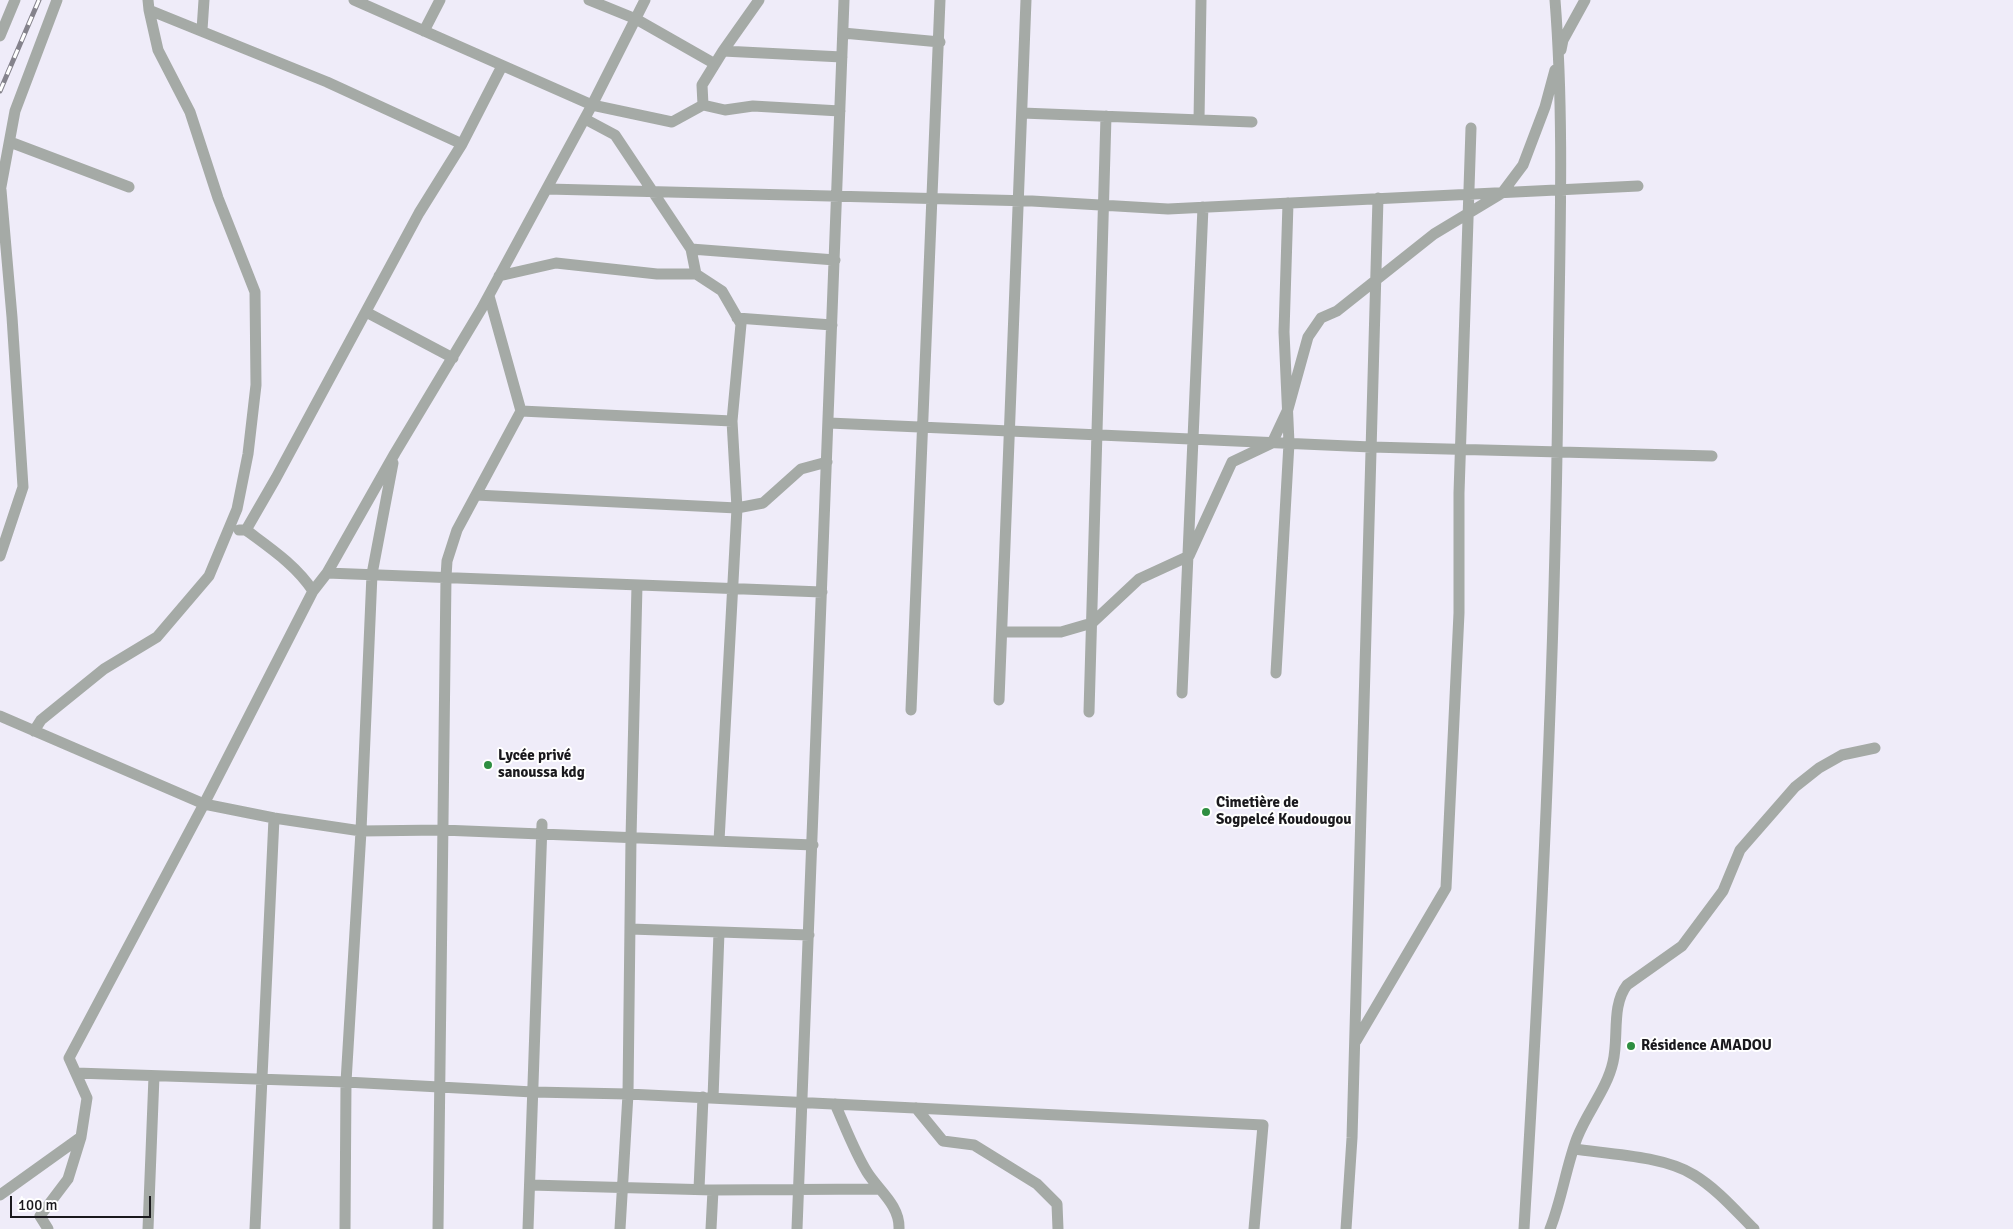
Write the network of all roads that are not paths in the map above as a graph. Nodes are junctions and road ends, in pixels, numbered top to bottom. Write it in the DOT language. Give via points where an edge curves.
graph roads {
  1 [pos="15,0"];
  2 [pos="57,0"];
  3 [pos="204,0"];
  4 [pos="354,0"];
  5 [pos="440,0"];
  6 [pos="589,0"];
  7 [pos="645,0"];
  8 [pos="758,0"];
  9 [pos="844,0"];
  10 [pos="940,0"];
  11 [pos="1026,0"];
  12 [pos="1201,0"];
  13 [pos="1554,0"];
  14 [pos="1585,0"];
  15 [pos="148,5"];
  16 [pos="636,19"];
  17 [pos="202,30"];
  18 [pos="424,31"];
  19 [pos="843,34"];
  20 [pos="0,36"];
  21 [pos="940,42"];
  22 [pos="723,51"];
  23 [pos="1559,56"];
  24 [pos="842,57"];
  25 [pos="715,64"];
  26 [pos="502,66"];
  27 [pos="592,105"];
  28 [pos="702,105"];
  29 [pos="840,111"];
  30 [pos="1022,113"];
  31 [pos="1106,116"];
  32 [pos="584,119"];
  33 [pos="1199,120"];
  34 [pos="1252,122"];
  35 [pos="1471,128"];
  36 [pos="10,142"];
  37 [pos="462,144"];
  38 [pos="1638,186"];
  39 [pos="129,187"];
  40 [pos="547,189"];
  41 [pos="1560,190"];
  42 [pos="0,191"];
  43 [pos="653,192"];
  44 [pos="1502,193"];
  45 [pos="1469,194"];
  46 [pos="837,197"];
  47 [pos="1378,198"];
  48 [pos="931,199"];
  49 [pos="1019,201"];
  50 [pos="1288,203"];
  51 [pos="1103,205"];
  52 [pos="1203,207"];
  53 [pos="1468,212"];
  54 [pos="691,250"];
  55 [pos="835,260"];
  56 [pos="696,274"];
  57 [pos="499,276"];
  58 [pos="1376,281"];
  59 [pos="489,296"];
  60 [pos="366,312"];
  61 [pos="737,318"];
  62 [pos="832,324"];
  63 [pos="453,358"];
  64 [pos="1288,409"];
  65 [pos="521,411"];
  66 [pos="732,421"];
  67 [pos="829,423"];
  68 [pos="922,427"];
  69 [pos="1010,432"];
  70 [pos="1097,435"];
  71 [pos="1194,439"];
  72 [pos="1272,443"];
  73 [pos="1289,443"];
  74 [pos="1371,447"];
  75 [pos="1460,450"];
  76 [pos="1557,452"];
  77 [pos="395,453"];
  78 [pos="1712,456"];
  79 [pos="827,462"];
  80 [pos="476,494"];
  81 [pos="737,508"];
  82 [pos="229,530"];
  83 [pos="246,530"];
  84 [pos="0,556"];
  85 [pos="1189,556"];
  86 [pos="326,573"];
  87 [pos="372,574"];
  88 [pos="446,577"];
  89 [pos="637,584"];
  90 [pos="732,588"];
  91 [pos="313,591"];
  92 [pos="822,592"];
  93 [pos="1092,623"];
  94 [pos="1002,632"];
  95 [pos="1276,673"];
  96 [pos="1182,694"];
  97 [pos="999,700"];
  98 [pos="911,710"];
  99 [pos="1089,712"];
  100 [pos="0,716"];
  101 [pos="34,731"];
  102 [pos="1875,748"];
  103 [pos="204,804"];
  104 [pos="274,818"];
  105 [pos="541,829"];
  106 [pos="361,830"];
  107 [pos="442,830"];
  108 [pos="631,838"];
  109 [pos="719,841"];
  110 [pos="813,845"];
  111 [pos="630,929"];
  112 [pos="719,932"];
  113 [pos="809,935"];
  114 [pos="1355,1042"];
  115 [pos="76,1073"];
  116 [pos="154,1076"];
  117 [pos="262,1080"];
  118 [pos="346,1082"];
  119 [pos="440,1086"];
  120 [pos="533,1092"];
  121 [pos="628,1094"];
  122 [pos="708,1098"];
  123 [pos="803,1102"];
  124 [pos="835,1104"];
  125 [pos="916,1108"];
  126 [pos="81,1138"];
  127 [pos="1574,1149"];
  128 [pos="530,1185"];
  129 [pos="622,1186"];
  130 [pos="700,1189"];
  131 [pos="797,1189"];
  132 [pos="880,1189"];
  133 [pos="712,1190"];
  134 [pos="0,1195"];
  135 [pos="48,1229"];
  136 [pos="148,1229"];
  137 [pos="255,1229"];
  138 [pos="345,1229"];
  139 [pos="438,1229"];
  140 [pos="528,1229"];
  141 [pos="620,1229"];
  142 [pos="711,1229"];
  143 [pos="797,1229"];
  144 [pos="899,1229"];
  145 [pos="1058,1229"];
  146 [pos="1254,1229"];
  147 [pos="1346,1229"];
  148 [pos="1524,1229"];
  149 [pos="1550,1229"];
  150 [pos="1754,1229"];
  1 -- 20 [label="street"];
  2 -- 36 [label="street" via="15,111"];
  3 -- 17 [label="street"];
  4 -- 18 [label="street"];
  5 -- 18 [label="street"];
  6 -- 16 [label="street"];
  7 -- 16 [label="street"];
  8 -- 22 [label="street"];
  9 -- 19 [label="street"];
  10 -- 21 [label="street"];
  11 -- 30 [label="street"];
  12 -- 33 [label="street"];
  13 -- 23 [label="street"];
  14 -- 23 [label="street" via="1563,40"];
  15 -- 17 [label="street"];
  15 -- 82 [label="street" via="158,50 190,112 218,198 255,292 256,385 248,454 237,509"];
  16 -- 25 [label="street"];
  16 -- 27 [label="street"];
  17 -- 37 [label="street" via="327,82"];
  18 -- 26 [label="street"];
  19 -- 21 [label="street"];
  19 -- 24 [label="street"];
  21 -- 48 [label="street"];
  22 -- 24 [label="street"];
  22 -- 25 [label="street"];
  23 -- 41 [label="street"];
  23 -- 44 [label="street" via="1545,107 1523,165"];
  24 -- 29 [label="street"];
  25 -- 28 [label="street" via="702,85"];
  26 -- 27 [label="street"];
  26 -- 37 [label="street"];
  27 -- 28 [label="street" via="672,122"];
  27 -- 32 [label="street"];
  28 -- 29 [label="street" via="725,110 753,106"];
  29 -- 46 [label="street"];
  30 -- 31 [label="street"];
  30 -- 49 [label="street"];
  31 -- 33 [label="street"];
  31 -- 51 [label="street"];
  32 -- 40 [label="street"];
  32 -- 43 [label="street" via="615,134"];
  33 -- 34 [label="street"];
  35 -- 45 [label="street"];
  36 -- 39 [label="street"];
  36 -- 42 [label="street"];
  37 -- 60 [label="street" via="419,213"];
  38 -- 41 [label="street"];
  40 -- 43 [label="street"];
  40 -- 57 [label="street"];
  41 -- 44 [label="street"];
  41 -- 76 [label="street"];
  42 -- 84 [label="street" via="23,487"];
  43 -- 46 [label="street"];
  43 -- 54 [label="street"];
  44 -- 45 [label="street"];
  44 -- 53 [label="street"];
  45 -- 47 [label="street"];
  45 -- 53 [label="street"];
  46 -- 48 [label="street"];
  46 -- 55 [label="street"];
  47 -- 50 [label="street"];
  47 -- 58 [label="street"];
  48 -- 49 [label="street"];
  48 -- 68 [label="street"];
  49 -- 51 [label="street"];
  49 -- 69 [label="street"];
  50 -- 52 [label="street"];
  50 -- 64 [label="street" via="1284,332"];
  51 -- 52 [label="street" via="1168,209"];
  51 -- 70 [label="street"];
  52 -- 71 [label="street"];
  53 -- 58 [label="street" via="1434,234"];
  53 -- 75 [label="street"];
  54 -- 55 [label="street"];
  54 -- 56 [label="street"];
  55 -- 62 [label="street"];
  56 -- 57 [label="street" via="657,274 556,263"];
  56 -- 61 [label="street" via="722,291"];
  57 -- 59 [label="street"];
  58 -- 64 [label="street" via="1337,311 1321,318 1308,337"];
  58 -- 74 [label="street"];
  59 -- 63 [label="street"];
  59 -- 65 [label="street"];
  60 -- 63 [label="street"];
  60 -- 83 [label="street"];
  61 -- 62 [label="street"];
  61 -- 66 [label="street" via="741,324"];
  62 -- 67 [label="street"];
  63 -- 77 [label="street"];
  64 -- 72 [label="street"];
  64 -- 73 [label="street"];
  65 -- 66 [label="street"];
  65 -- 80 [label="street"];
  66 -- 81 [label="street"];
  67 -- 68 [label="street"];
  67 -- 79 [label="street"];
  68 -- 69 [label="street"];
  68 -- 98 [label="street"];
  69 -- 70 [label="street"];
  69 -- 94 [label="street"];
  70 -- 71 [label="street"];
  70 -- 93 [label="street"];
  71 -- 72 [label="street"];
  71 -- 85 [label="street"];
  72 -- 73 [label="street"];
  72 -- 85 [label="street" via="1232,462"];
  73 -- 74 [label="street"];
  73 -- 95 [label="street"];
  74 -- 75 [label="street"];
  74 -- 114 [label="street"];
  75 -- 76 [label="street"];
  75 -- 114 [label="street" via="1458,613 1446,888"];
  76 -- 78 [label="street"];
  76 -- 148 [label="street" via="1545,825"];
  77 -- 86 [label="street"];
  77 -- 87 [label="street"];
  79 -- 81 [label="street" via="801,469 764,503"];
  79 -- 92 [label="street"];
  80 -- 81 [label="street"];
  80 -- 88 [label="street" via="457,530 447,561"];
  81 -- 90 [label="street"];
  82 -- 83 [label="street"];
  82 -- 101 [label="street" via="209,576 157,637 104,669 41,720"];
  83 -- 91 [label="street" via="303,575"];
  85 -- 93 [label="street" via="1139,579"];
  85 -- 96 [label="street"];
  86 -- 87 [label="street"];
  86 -- 91 [label="street"];
  87 -- 88 [label="street"];
  87 -- 106 [label="street"];
  88 -- 89 [label="street"];
  88 -- 107 [label="street"];
  89 -- 90 [label="street"];
  89 -- 108 [label="street"];
  90 -- 92 [label="street"];
  90 -- 109 [label="street"];
  91 -- 103 [label="street"];
  92 -- 110 [label="street"];
  93 -- 94 [label="street" via="1061,632"];
  93 -- 99 [label="street"];
  94 -- 97 [label="street"];
  100 -- 101 [label="street"];
  101 -- 103 [label="street"];
  102 -- 127 [label="street" via="1842,755 1795,787 1740,850 1722,892 1682,946 1627,985 1618,1005 1613,1062 1608,1078 1586,1116"];
  103 -- 104 [label="street"];
  103 -- 115 [label="street" via="69,1058"];
  104 -- 106 [label="street"];
  104 -- 117 [label="street"];
  105 -- 107 [label="street"];
  105 -- 108 [label="street"];
  105 -- 120 [label="street"];
  106 -- 107 [label="street"];
  106 -- 118 [label="street"];
  107 -- 119 [label="street"];
  108 -- 109 [label="street"];
  108 -- 111 [label="street"];
  109 -- 110 [label="street"];
  110 -- 113 [label="street"];
  111 -- 112 [label="street"];
  111 -- 121 [label="street"];
  112 -- 113 [label="street"];
  112 -- 122 [label="street"];
  113 -- 123 [label="street"];
  114 -- 147 [label="street"];
  115 -- 116 [label="street"];
  115 -- 126 [label="street" via="87,1098"];
  116 -- 117 [label="street"];
  116 -- 136 [label="street"];
  117 -- 118 [label="street"];
  117 -- 137 [label="street"];
  118 -- 119 [label="street"];
  118 -- 138 [label="street"];
  119 -- 120 [label="street"];
  119 -- 139 [label="street"];
  120 -- 121 [label="street"];
  120 -- 128 [label="street"];
  121 -- 122 [label="street"];
  121 -- 129 [label="street"];
  122 -- 123 [label="street"];
  122 -- 130 [label="street"];
  123 -- 124 [label="street"];
  123 -- 131 [label="street"];
  124 -- 125 [label="street"];
  124 -- 132 [label="street" via="867,1172"];
  125 -- 145 [label="street" via="943,1141 974,1145 1037,1184 1057,1204"];
  125 -- 146 [label="street" via="1263,1125"];
  126 -- 134 [label="street"];
  126 -- 135 [label="street" via="68,1180 40,1216"];
  127 -- 149 [label="street"];
  127 -- 150 [label="street" via="1658,1161 1693,1174 1719,1194"];
  128 -- 129 [label="street"];
  128 -- 140 [label="street"];
  129 -- 130 [label="street"];
  129 -- 141 [label="street"];
  130 -- 133 [label="street"];
  131 -- 132 [label="street"];
  131 -- 133 [label="street"];
  131 -- 143 [label="street"];
  132 -- 144 [label="street" via="893,1205"];
  133 -- 142 [label="street"];
}
